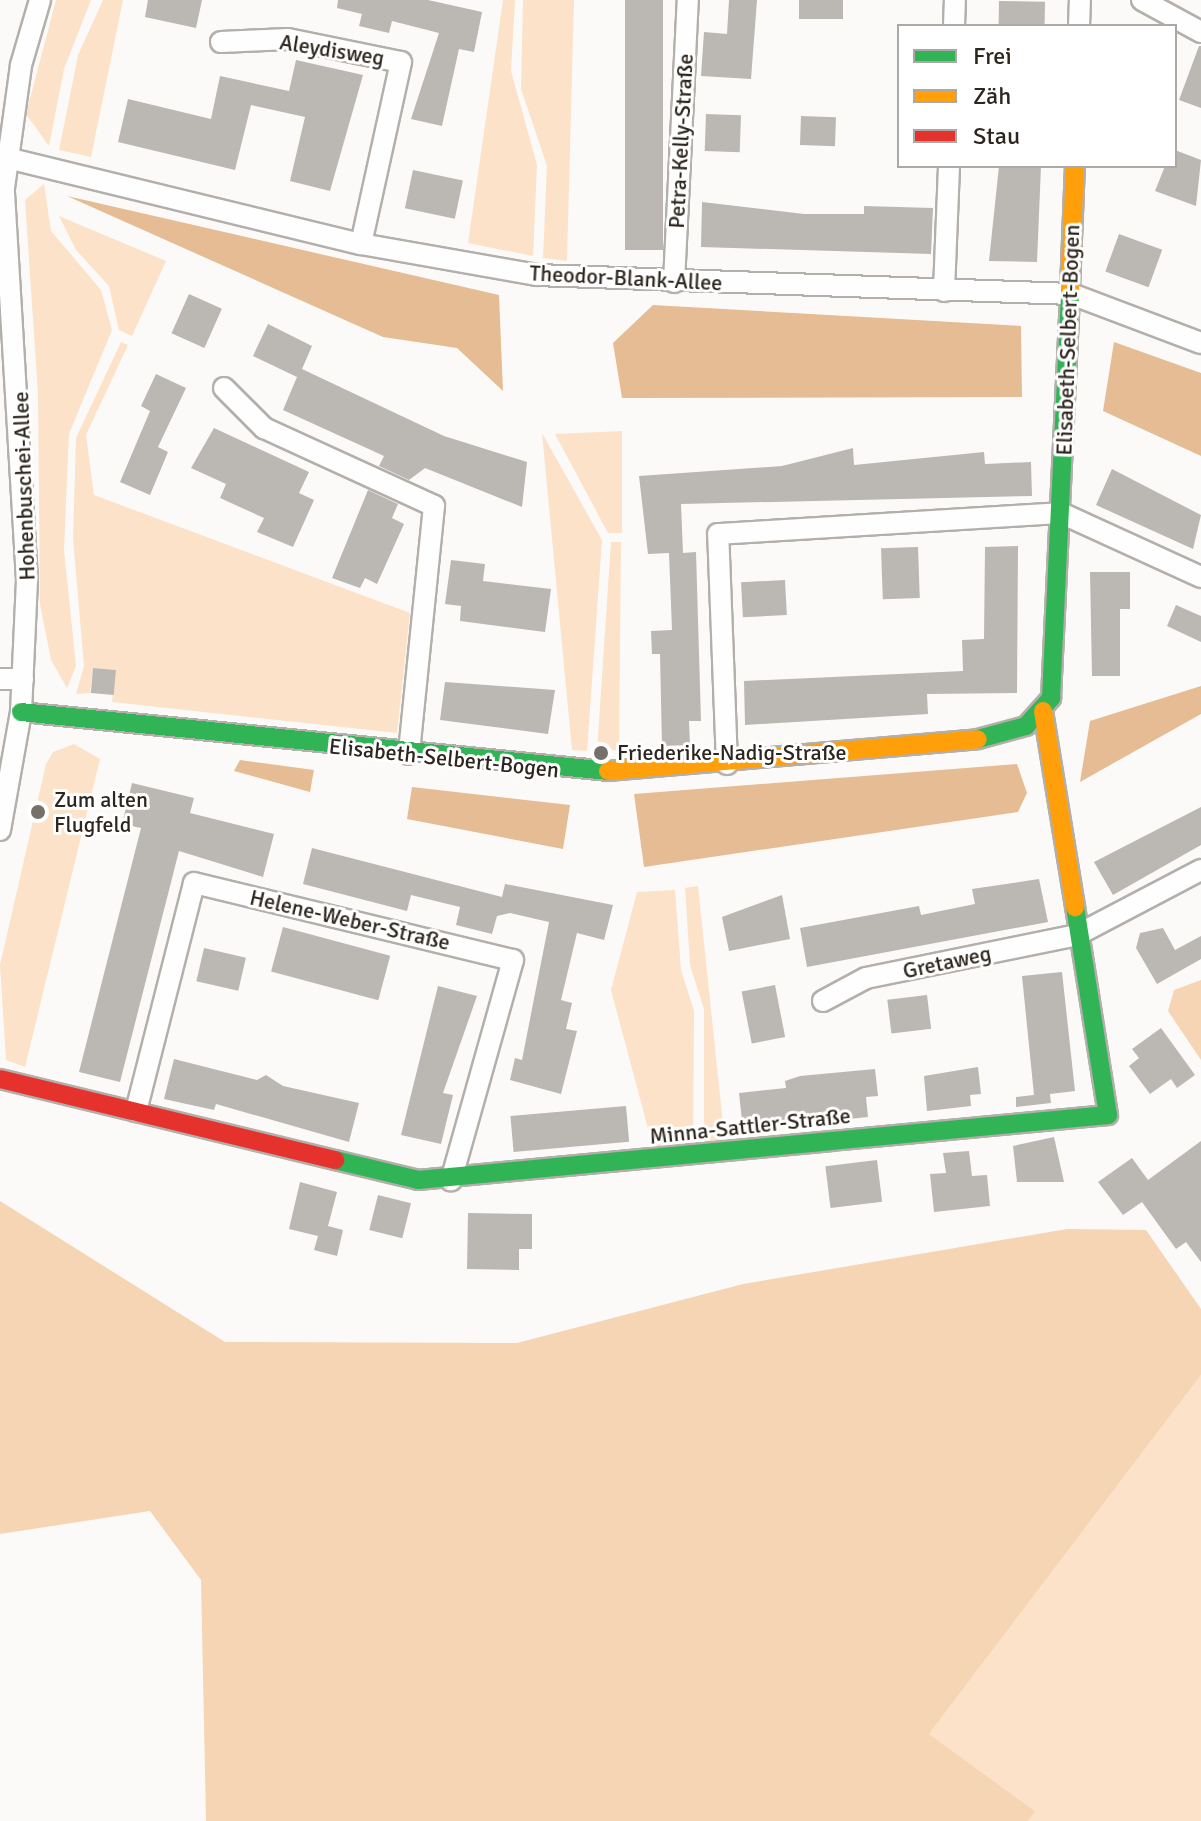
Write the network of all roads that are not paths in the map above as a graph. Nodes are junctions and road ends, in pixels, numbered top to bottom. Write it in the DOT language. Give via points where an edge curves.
graph roads {
  1 [pos="40,0"];
  2 [pos="688,0"];
  3 [pos="955,0"];
  4 [pos="1080,0"];
  5 [pos="1142,0"];
  6 [pos="954,24"];
  7 [pos="1079,24"];
  8 [pos="1201,32"];
  9 [pos="221,42"];
  10 [pos="7,158"];
  11 [pos="949,168"];
  12 [pos="1075,168"];
  13 [pos="361,244"];
  14 [pos="6,280"];
  15 [pos="674,282"];
  16 [pos="944,291"];
  17 [pos="1071,294"];
  18 [pos="1201,343"];
  19 [pos="224,388"];
  20 [pos="1061,513"];
  21 [pos="1201,577"];
  22 [pos="0,679"];
  23 [pos="23,679"];
  24 [pos="1043,711"];
  25 [pos="21,712"];
  26 [pos="409,754"];
  27 [pos="727,764"];
  28 [pos="0,830"];
  29 [pos="1201,870"];
  30 [pos="1077,935"];
  31 [pos="823,1001"];
  32 [pos="0,1079"];
  33 [pos="136,1111"];
  34 [pos="451,1180"];
  1 -- 10 [label="street, Hohenbuschei-Allee"];
  2 -- 15 [label="street, Petra-Kelly-Straße"];
  3 -- 6 [label="street"];
  4 -- 7 [label="street"];
  5 -- 8 [label="street"];
  9 -- 13 [label="street, Aleydisweg" via="288,39 401,62"];
  10 -- 13 [label="street, Theodor-Blank-Allee"];
  10 -- 14 [label="street, Hohenbuschei-Allee"];
  11 -- 16 [label="street"];
  12 -- 17 [label="street, Elisabeth-Selbert-Bogen"];
  13 -- 15 [label="street, Theodor-Blank-Allee" via="561,279"];
  14 -- 23 [label="street, Hohenbuschei-Allee" via="27,482"];
  15 -- 16 [label="street, Theodor-Blank-Allee"];
  16 -- 17 [label="street, Theodor-Blank-Allee"];
  17 -- 18 [label="street, Theodor-Blank-Allee"];
  17 -- 20 [label="street, Elisabeth-Selbert-Bogen"];
  19 -- 26 [label="street" via="264,428 434,506"];
  20 -- 21 [label="street"];
  20 -- 24 [label="street, Elisabeth-Selbert-Bogen" via="1055,672"];
  20 -- 27 [label="street" via="718,534"];
  22 -- 23 [label="street"];
  23 -- 25 [label="street, Hohenbuschei-Allee"];
  24 -- 27 [label="street, Elisabeth-Selbert-Bogen" via="1026,726 987,738"];
  24 -- 30 [label="street, Minna-Sattler-Straße"];
  25 -- 26 [label="street, Elisabeth-Selbert-Bogen"];
  25 -- 28 [label="street, Hohenbuschei-Allee"];
  26 -- 27 [label="street, Elisabeth-Selbert-Bogen" via="567,772"];
  29 -- 30 [label="street, Gretaweg"];
  30 -- 31 [label="street, Gretaweg" via="866,978"];
  30 -- 34 [label="street, Minna-Sattler-Straße" via="1108,1115"];
  32 -- 33 [label="street, Minna-Sattler-Straße"];
  33 -- 34 [label="street, Minna-Sattler-Straße" via="418,1180"];
  33 -- 34 [label="street, Helene-Weber-Straße" via="194,883 513,960"];
}
